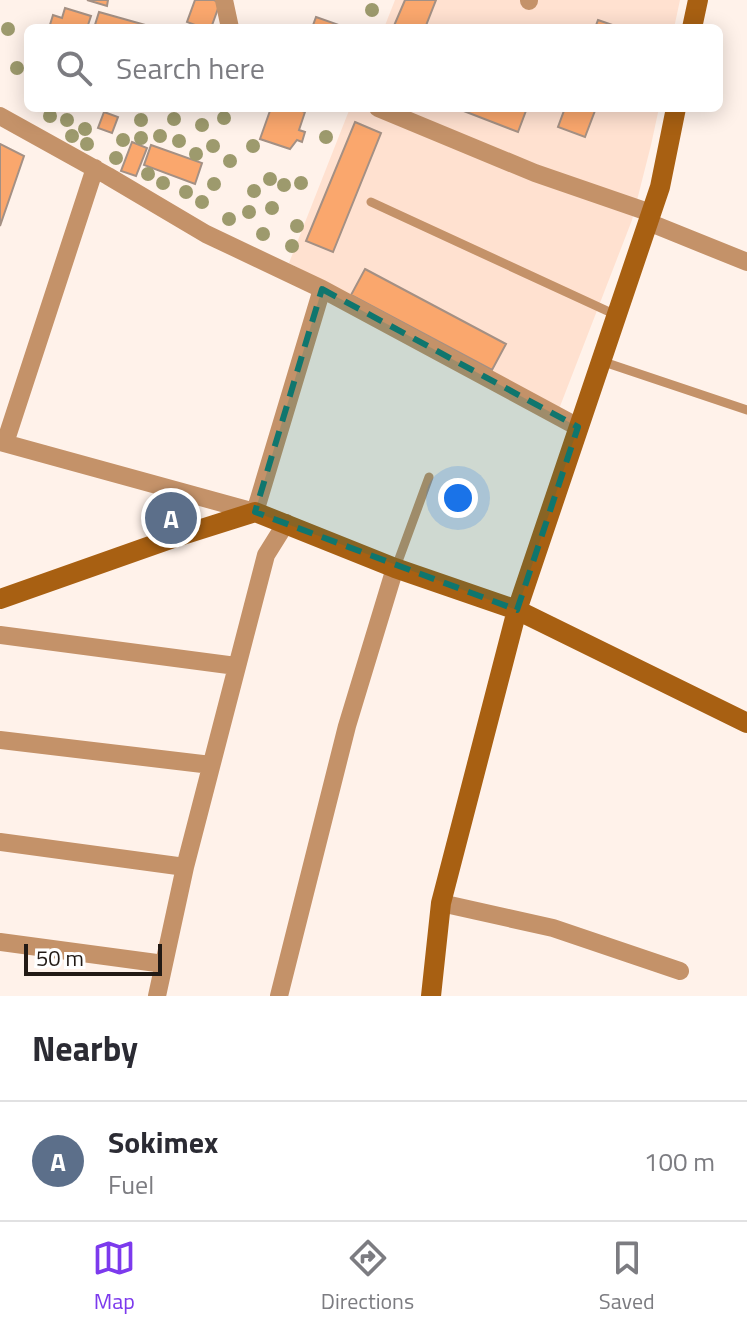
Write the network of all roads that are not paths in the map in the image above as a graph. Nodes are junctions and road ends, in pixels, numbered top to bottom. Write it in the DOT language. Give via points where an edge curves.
graph roads {
  1 [pos="224,0"];
  2 [pos="698,0"];
  3 [pos="229,24"];
  4 [pos="693,24"];
  5 [pos="388,112"];
  6 [pos="675,112"];
  7 [pos="0,116"];
  8 [pos="95,168"];
  9 [pos="371,202"];
  10 [pos="650,218"];
  11 [pos="747,262"];
  12 [pos="322,289"];
  13 [pos="616,315"];
  14 [pos="601,361"];
  15 [pos="747,410"];
  16 [pos="578,427"];
  17 [pos="2,442"];
  18 [pos="429,477"];
  19 [pos="255,512"];
  20 [pos="286,523"];
  21 [pos="395,568"];
  22 [pos="0,599"];
  23 [pos="517,610"];
  24 [pos="0,635"];
  25 [pos="236,666"];
  26 [pos="747,723"];
  27 [pos="0,740"];
  28 [pos="211,765"];
  29 [pos="0,842"];
  30 [pos="185,867"];
  31 [pos="441,903"];
  32 [pos="0,942"];
  33 [pos="164,964"];
  34 [pos="680,971"];
  35 [pos="157,996"];
  36 [pos="279,996"];
  37 [pos="431,996"];
  1 -- 3 [label="street"];
  2 -- 4 [label="street"];
  5 -- 10 [label="street"];
  6 -- 10 [label="street"];
  7 -- 8 [label="street"];
  8 -- 12 [label="street" via="206,234"];
  8 -- 17 [label="street"];
  9 -- 13 [label="lane"];
  10 -- 11 [label="street"];
  10 -- 13 [label="street"];
  12 -- 16 [label="street"];
  12 -- 19 [label="street"];
  13 -- 14 [label="street"];
  14 -- 15 [label="lane"];
  14 -- 16 [label="street"];
  16 -- 23 [label="street"];
  17 -- 19 [label="street"];
  18 -- 21 [label="lane"];
  19 -- 20 [label="street"];
  19 -- 22 [label="street"];
  20 -- 21 [label="street"];
  20 -- 25 [label="street" via="266,555"];
  21 -- 23 [label="street"];
  21 -- 36 [label="street" via="347,726"];
  23 -- 26 [label="street"];
  23 -- 31 [label="street"];
  24 -- 25 [label="street"];
  25 -- 28 [label="street"];
  27 -- 28 [label="street"];
  28 -- 30 [label="street"];
  29 -- 30 [label="street"];
  30 -- 33 [label="street"];
  31 -- 34 [label="street" via="553,928"];
  31 -- 37 [label="street"];
  32 -- 33 [label="street"];
  33 -- 35 [label="street"];
}
